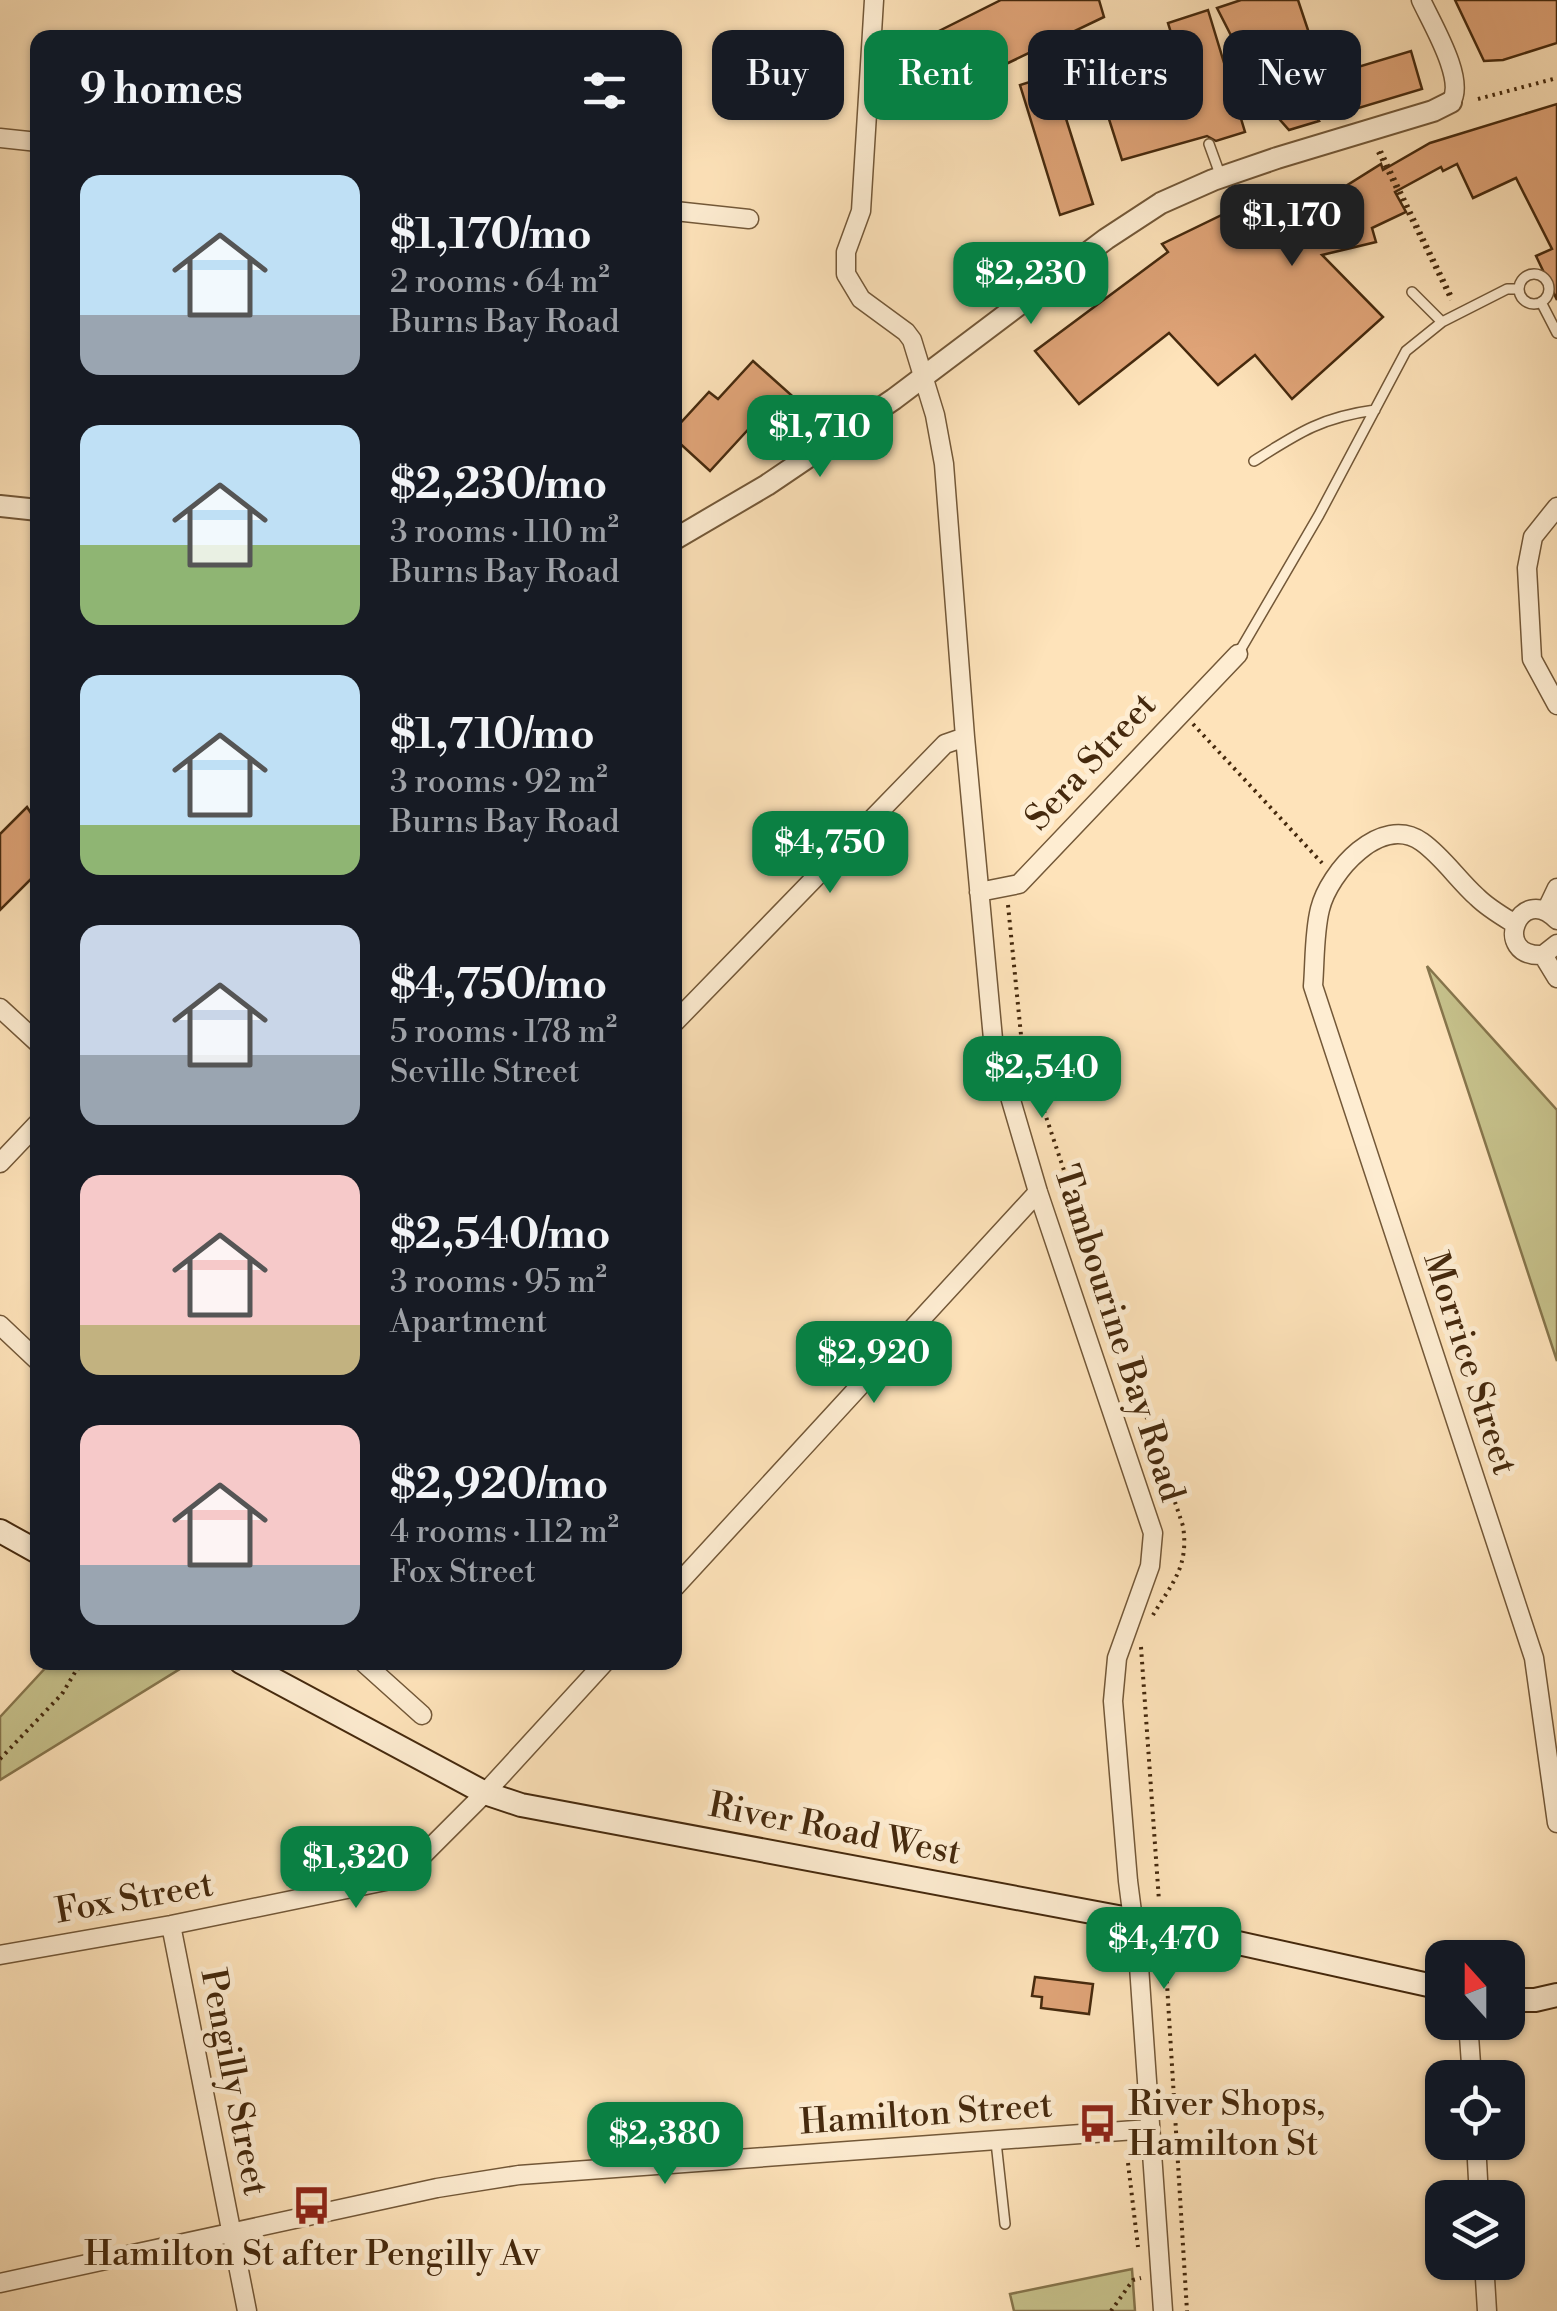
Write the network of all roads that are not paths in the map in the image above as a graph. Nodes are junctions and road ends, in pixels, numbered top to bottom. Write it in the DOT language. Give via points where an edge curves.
graph roads {
  1 [pos="874,0"];
  2 [pos="1421,0"];
  3 [pos="1451,102"];
  4 [pos="0,138"];
  5 [pos="30,141"];
  6 [pos="1209,144"];
  7 [pos="1221,177"];
  8 [pos="682,212"];
  9 [pos="750,219"];
  10 [pos="1519,290"];
  11 [pos="1412,292"];
  12 [pos="1540,302"];
  13 [pos="1442,322"];
  14 [pos="1557,333"];
  15 [pos="925,377"];
  16 [pos="1375,410"];
  17 [pos="1254,460"];
  18 [pos="0,506"];
  19 [pos="1557,508"];
  20 [pos="30,509"];
  21 [pos="682,535"];
  22 [pos="1238,654"];
  23 [pos="1557,705"];
  24 [pos="965,737"];
  25 [pos="1557,888"];
  26 [pos="979,892"];
  27 [pos="1552,915"];
  28 [pos="1515,924"];
  29 [pos="1550,950"];
  30 [pos="1557,978"];
  31 [pos="0,1008"];
  32 [pos="682,1015"];
  33 [pos="30,1036"];
  34 [pos="30,1131"];
  35 [pos="0,1163"];
  36 [pos="1038,1192"];
  37 [pos="0,1325"];
  38 [pos="30,1353"];
  39 [pos="0,1532"];
  40 [pos="30,1548"];
  41 [pos="682,1579"];
  42 [pos="262,1670"];
  43 [pos="371,1670"];
  44 [pos="598,1670"];
  45 [pos="422,1715"];
  46 [pos="486,1793"];
  47 [pos="1557,1823"];
  48 [pos="1134,1920"];
  49 [pos="171,1925"];
  50 [pos="0,1955"];
  51 [pos="1425,1984"];
  52 [pos="1557,1995"];
  53 [pos="1525,2000"];
  54 [pos="1149,2129"];
  55 [pos="996,2142"];
  56 [pos="1004,2224"];
  57 [pos="231,2232"];
  58 [pos="1485,2280"];
  59 [pos="0,2283"];
  60 [pos="247,2311"];
  61 [pos="1163,2311"];
  62 [pos="1487,2311"];
  1 -- 15 [label="street, Tambourine Bay Road" via="861,210 846,252 846,274 861,299 906,332"];
  2 -- 3 [label="street" via="1454,76"];
  3 -- 7 [label="street"];
  4 -- 5 [label="street"];
  6 -- 7 [label="lane"];
  7 -- 15 [label="street" via="1136,218"];
  8 -- 9 [label="street"];
  10 -- 12 [label="lane" via="1524,300"];
  10 -- 12 [label="lane" via="1528,276 1545,278 1550,289"];
  10 -- 13 [label="lane" via="1507,289"];
  11 -- 13 [label="lane"];
  12 -- 14 [label="lane"];
  13 -- 16 [label="lane" via="1406,351"];
  15 -- 21 [label="street"];
  15 -- 24 [label="street, Tambourine Bay Road" via="944,464"];
  16 -- 17 [label="lane" via="1310,426"];
  16 -- 22 [label="lane"];
  18 -- 20 [label="street"];
  19 -- 23 [label="street" via="1534,537 1527,568 1532,660"];
  22 -- 26 [label="street, Sera Street" via="1019,884"];
  24 -- 26 [label="street, Tambourine Bay Road"];
  24 -- 32 [label="street" via="945,744"];
  25 -- 27 [label="street"];
  26 -- 36 [label="street, Tambourine Bay Road" via="993,1039"];
  27 -- 28 [label="street" via="1525,912"];
  28 -- 29 [label="street" via="1517,945 1528,954"];
  28 -- 47 [label="street, Morrice Street" via="1415,838 1388,835 1350,860 1320,906 1313,986 1534,1658"];
  29 -- 30 [label="street"];
  31 -- 33 [label="street"];
  34 -- 35 [label="street"];
  36 -- 41 [label="street"];
  36 -- 48 [label="street, Tambourine Bay Road" via="1152,1533 1150,1566 1114,1677"];
  37 -- 38 [label="street"];
  39 -- 40 [label="main road"];
  42 -- 46 [label="main road, River Road West"];
  43 -- 45 [label="street"];
  44 -- 46 [label="street, Fox Street"];
  46 -- 48 [label="main road, River Road West"];
  46 -- 49 [label="street, Fox Street" via="400,1878"];
  48 -- 51 [label="main road, River Road West"];
  48 -- 54 [label="street, Tambourine Bay Road"];
  49 -- 50 [label="street, Fox Street"];
  49 -- 57 [label="street, Pengilly Street"];
  52 -- 53 [label="main road"];
  54 -- 55 [label="street, Hamilton Street"];
  54 -- 61 [label="street, Tambourine Bay Road"];
  55 -- 56 [label="lane"];
  55 -- 57 [label="street, Hamilton Street" via="519,2175"];
  57 -- 59 [label="street, Hamilton Street"];
  57 -- 60 [label="street, Pengilly Street"];
  58 -- 62 [label="street"];
}
